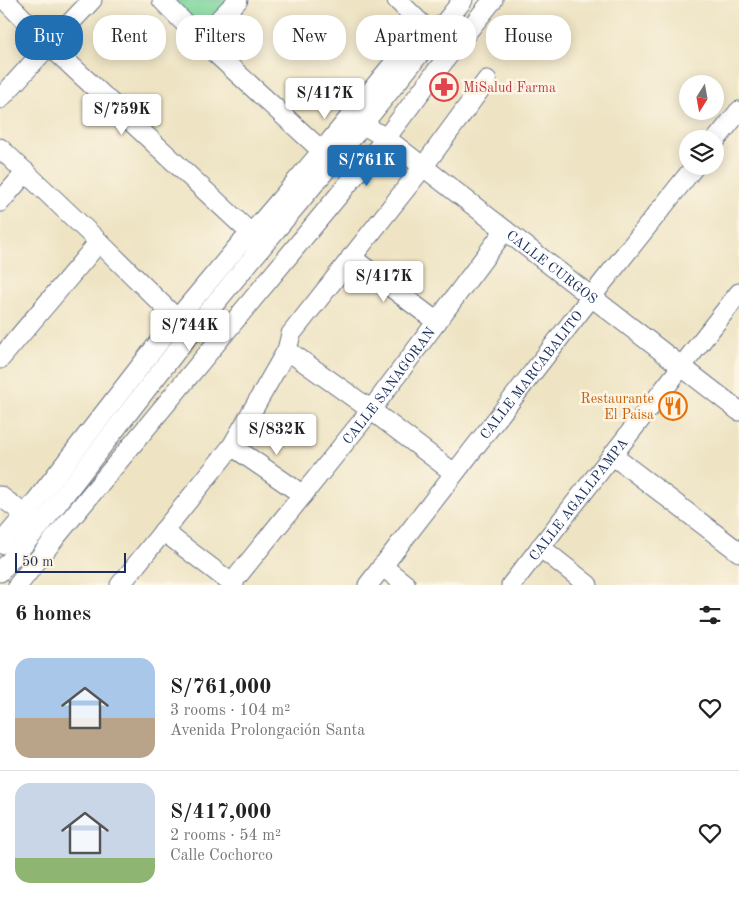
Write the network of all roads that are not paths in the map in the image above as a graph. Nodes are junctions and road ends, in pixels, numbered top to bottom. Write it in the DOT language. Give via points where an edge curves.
graph roads {
  1 [pos="5,0"];
  2 [pos="92,0"];
  3 [pos="162,0"];
  4 [pos="238,0"];
  5 [pos="397,0"];
  6 [pos="463,0"];
  7 [pos="493,0"];
  8 [pos="20,15"];
  9 [pos="78,15"];
  10 [pos="177,15"];
  11 [pos="223,15"];
  12 [pos="412,15"];
  13 [pos="447,15"];
  14 [pos="476,21"];
  15 [pos="36,60"];
  16 [pos="65,60"];
  17 [pos="223,60"];
  18 [pos="405,60"];
  19 [pos="408,60"];
  20 [pos="445,60"];
  21 [pos="487,80"];
  22 [pos="0,100"];
  23 [pos="739,111"];
  24 [pos="362,124"];
  25 [pos="724,130"];
  26 [pos="386,138"];
  27 [pos="0,148"];
  28 [pos="328,155"];
  29 [pos="424,167"];
  30 [pos="26,172"];
  31 [pos="688,175"];
  32 [pos="0,202"];
  33 [pos="505,230"];
  34 [pos="257,239"];
  35 [pos="99,242"];
  36 [pos="351,258"];
  37 [pos="739,293"];
  38 [pos="592,296"];
  39 [pos="437,322"];
  40 [pos="185,325"];
  41 [pos="211,349"];
  42 [pos="287,350"];
  43 [pos="0,359"];
  44 [pos="682,366"];
  45 [pos="371,410"];
  46 [pos="739,410"];
  47 [pos="232,446"];
  48 [pos="612,455"];
  49 [pos="454,473"];
  50 [pos="303,495"];
  51 [pos="0,496"];
  52 [pos="32,520"];
  53 [pos="163,531"];
  54 [pos="55,538"];
  55 [pos="0,544"];
  56 [pos="540,547"];
  57 [pos="739,552"];
  58 [pos="382,566"];
  59 [pos="0,572"];
  60 [pos="233,584"];
  61 [pos="18,585"];
  62 [pos="120,585"];
  63 [pos="368,585"];
  64 [pos="406,585"];
  65 [pos="511,585"];
  66 [pos="588,585"];
  1 -- 8 [label="street"];
  2 -- 9 [label="street"];
  3 -- 10 [label="street"];
  4 -- 11 [label="street"];
  5 -- 12 [label="street"];
  6 -- 13 [label="street"];
  7 -- 14 [label="street"];
  15 -- 22 [label="street"];
  16 -- 34 [label="street"];
  17 -- 28 [label="street"];
  18 -- 28 [label="street"];
  19 -- 24 [label="street"];
  20 -- 26 [label="street"];
  21 -- 29 [label="street"];
  23 -- 25 [label="street"];
  24 -- 26 [label="street, CALLE CURGOS"];
  24 -- 28 [label="street"];
  26 -- 29 [label="street, CALLE CURGOS"];
  26 -- 41 [label="street"];
  27 -- 30 [label="street"];
  28 -- 34 [label="street"];
  29 -- 33 [label="street, CALLE CURGOS"];
  29 -- 36 [label="street"];
  30 -- 32 [label="street"];
  30 -- 35 [label="street"];
  31 -- 38 [label="street, CALLE MARCABALITO"];
  33 -- 38 [label="street, CALLE CURGOS"];
  33 -- 39 [label="street, CALLE SANAGORAN"];
  34 -- 40 [label="street" via="240,245"];
  35 -- 40 [label="street"];
  35 -- 43 [label="street"];
  36 -- 39 [label="street"];
  36 -- 42 [label="street" via="291,334"];
  37 -- 44 [label="street, CALLE AGALLPAMPA"];
  38 -- 44 [label="street, CALLE CURGOS"];
  38 -- 49 [label="street, CALLE MARCABALITO"];
  39 -- 45 [label="street, CALLE SANAGORAN"];
  40 -- 41 [label="street"];
  40 -- 52 [label="street"];
  41 -- 54 [label="street"];
  42 -- 45 [label="street"];
  42 -- 47 [label="street"];
  44 -- 46 [label="street, CALLE CURGOS"];
  44 -- 48 [label="street, CALLE AGALLPAMPA"];
  45 -- 49 [label="street"];
  45 -- 50 [label="street, CALLE SANAGORAN"];
  47 -- 50 [label="street"];
  47 -- 53 [label="street"];
  48 -- 56 [label="street, CALLE AGALLPAMPA"];
  48 -- 57 [label="street"];
  49 -- 58 [label="street, CALLE MARCABALITO"];
  50 -- 60 [label="street, CALLE SANAGORAN"];
  51 -- 52 [label="street"];
  52 -- 54 [label="street"];
  52 -- 55 [label="street"];
  52 -- 59 [label="street"];
  53 -- 60 [label="street"];
  53 -- 62 [label="street"];
  54 -- 61 [label="street"];
  56 -- 65 [label="street, CALLE AGALLPAMPA"];
  56 -- 66 [label="street"];
  58 -- 63 [label="street, CALLE MARCABALITO"];
  58 -- 64 [label="street"];
}
